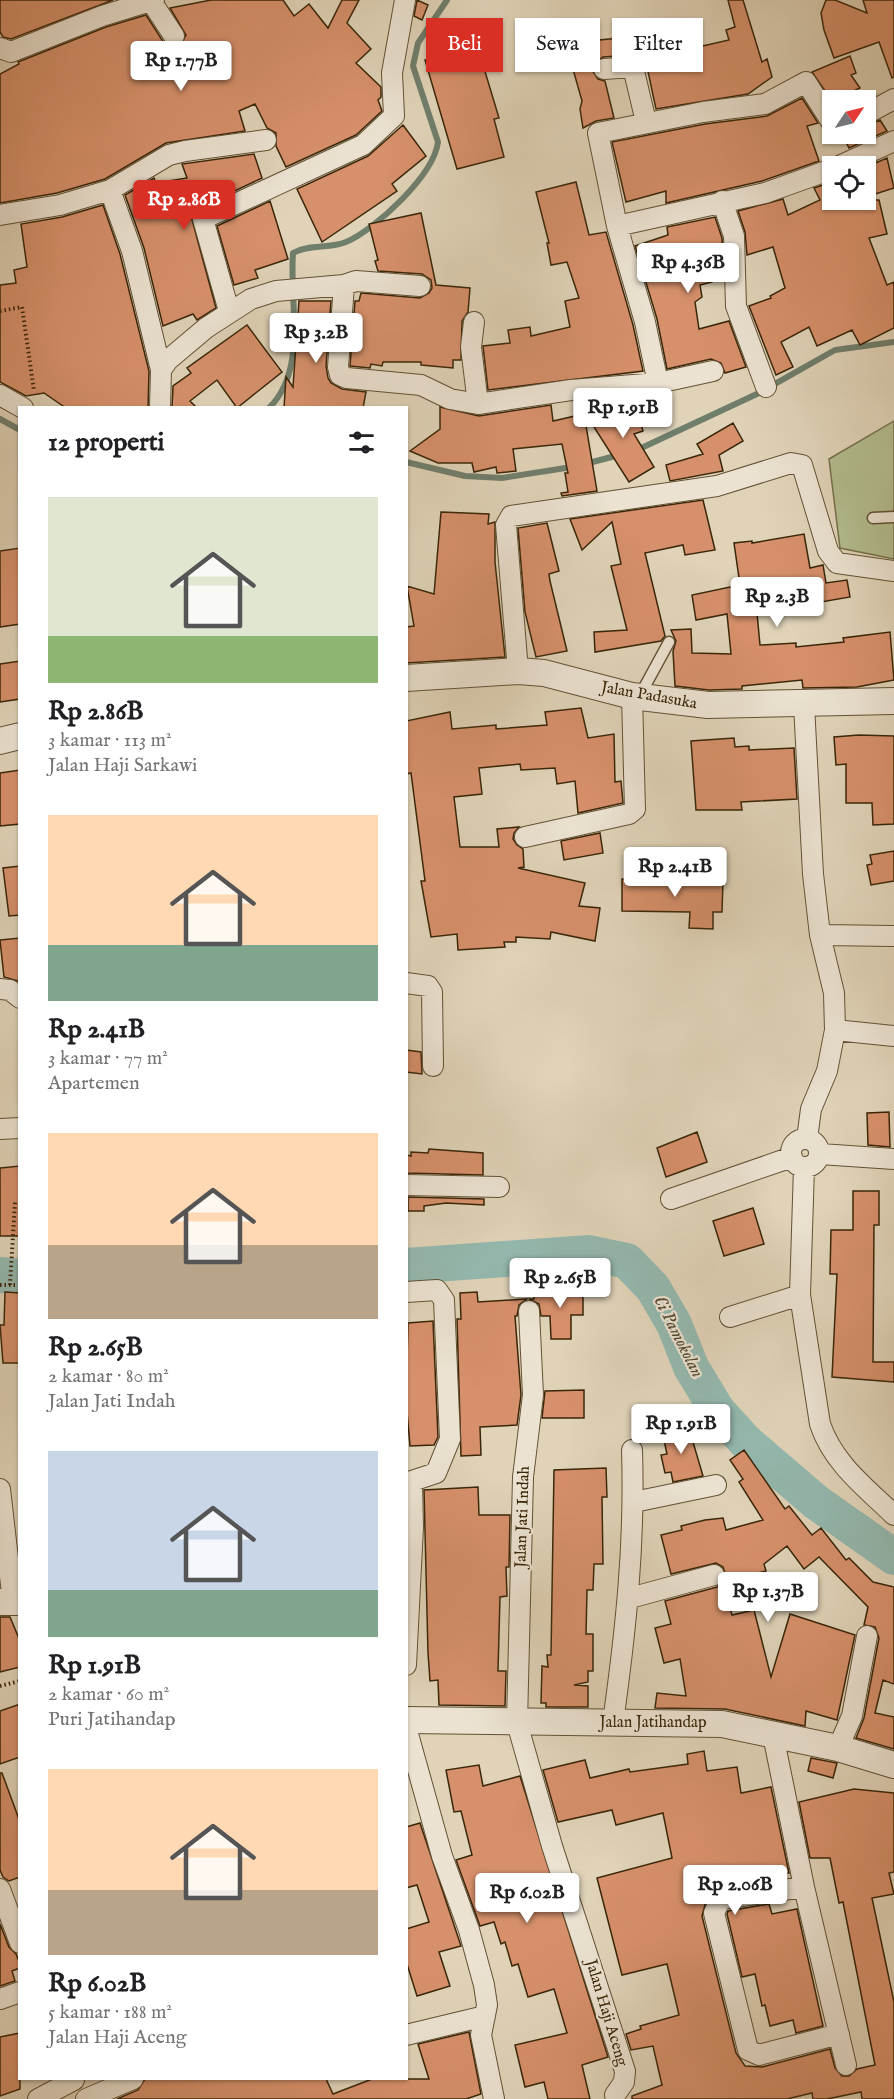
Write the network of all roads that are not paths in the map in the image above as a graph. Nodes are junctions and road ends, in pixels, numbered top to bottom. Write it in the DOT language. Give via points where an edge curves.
graph roads {
  1 [pos="152,0"];
  2 [pos="405,0"];
  3 [pos="97,8"];
  4 [pos="174,36"];
  5 [pos="0,48"];
  6 [pos="604,69"];
  7 [pos="894,99"];
  8 [pos="822,107"];
  9 [pos="876,109"];
  10 [pos="646,122"];
  11 [pos="266,141"];
  12 [pos="894,141"];
  13 [pos="861,156"];
  14 [pos="822,173"];
  15 [pos="110,190"];
  16 [pos="722,201"];
  17 [pos="0,215"];
  18 [pos="617,226"];
  19 [pos="344,285"];
  20 [pos="420,286"];
  21 [pos="229,311"];
  22 [pos="474,322"];
  23 [pos="161,370"];
  24 [pos="713,371"];
  25 [pos="658,382"];
  26 [pos="766,387"];
  27 [pos="0,395"];
  28 [pos="478,404"];
  29 [pos="29,405"];
  30 [pos="160,406"];
  31 [pos="894,517"];
  32 [pos="873,518"];
  33 [pos="894,571"];
  34 [pos="669,642"];
  35 [pos="518,671"];
  36 [pos="408,678"];
  37 [pos="636,696"];
  38 [pos="894,701"];
  39 [pos="804,705"];
  40 [pos="18,736"];
  41 [pos="0,741"];
  42 [pos="525,837"];
  43 [pos="820,935"];
  44 [pos="894,936"];
  45 [pos="408,983"];
  46 [pos="0,989"];
  47 [pos="18,996"];
  48 [pos="835,1030"];
  49 [pos="894,1036"];
  50 [pos="433,1066"];
  51 [pos="18,1128"];
  52 [pos="0,1129"];
  53 [pos="807,1139"];
  54 [pos="820,1154"];
  55 [pos="894,1159"];
  56 [pos="798,1162"];
  57 [pos="408,1185"];
  58 [pos="499,1187"];
  59 [pos="671,1199"];
  60 [pos="408,1292"];
  61 [pos="800,1295"];
  62 [pos="529,1311"];
  63 [pos="730,1317"];
  64 [pos="632,1450"];
  65 [pos="409,1483"];
  66 [pos="716,1485"];
  67 [pos="0,1489"];
  68 [pos="634,1502"];
  69 [pos="894,1515"];
  70 [pos="714,1575"];
  71 [pos="630,1598"];
  72 [pos="11,1602"];
  73 [pos="408,1626"];
  74 [pos="867,1636"];
  75 [pos="408,1720"];
  76 [pos="614,1722"];
  77 [pos="517,1723"];
  78 [pos="408,1734"];
  79 [pos="772,1735"];
  80 [pos="838,1748"];
  81 [pos="894,1765"];
  82 [pos="804,1887"];
  83 [pos="1,1894"];
  84 [pos="18,1937"];
  85 [pos="18,1993"];
  86 [pos="0,1999"];
  87 [pos="485,2016"];
  88 [pos="839,2034"];
  89 [pos="408,2035"];
  90 [pos="846,2065"];
  91 [pos="74,2080"];
  92 [pos="131,2080"];
  93 [pos="615,2095"];
  94 [pos="38,2099"];
  95 [pos="84,2099"];
  96 [pos="494,2099"];
  1 -- 3 [label="street"];
  1 -- 4 [label="street"];
  2 -- 21 [label="street" via="392,73 394,116 387,124 363,145 203,219"];
  3 -- 5 [label="street" via="11,52"];
  6 -- 10 [label="street" via="633,67"];
  7 -- 9 [label="street"];
  8 -- 10 [label="street" via="806,82 765,104"];
  10 -- 18 [label="street" via="598,133"];
  11 -- 15 [label="street" via="169,155"];
  12 -- 13 [label="street"];
  14 -- 16 [label="street" via="765,193"];
  15 -- 17 [label="street" via="60,206"];
  15 -- 23 [label="street" via="132,251"];
  16 -- 18 [label="street"];
  16 -- 26 [label="street" via="734,236 736,306"];
  18 -- 25 [label="street"];
  19 -- 20 [label="street" via="356,281"];
  19 -- 21 [label="street" via="276,291"];
  19 -- 28 [label="street" via="340,375 421,385 450,399"];
  21 -- 23 [label="street" via="177,351"];
  22 -- 28 [label="street" via="471,347"];
  23 -- 30 [label="street"];
  24 -- 25 [label="street"];
  25 -- 28 [label="street"];
  27 -- 29 [label="street"];
  31 -- 32 [label="lane"];
  33 -- 35 [label="street" via="834,560 802,465 791,464 717,486 511,516 506,525"];
  34 -- 37 [label="lane"];
  35 -- 36 [label="street, Jalan Padasuka"];
  35 -- 37 [label="street, Jalan Padasuka" via="544,673"];
  37 -- 39 [label="street, Jalan Padasuka" via="708,705"];
  37 -- 42 [label="street" via="635,809 629,814"];
  38 -- 39 [label="street, Jalan Padasuka"];
  39 -- 43 [label="street"];
  40 -- 41 [label="street"];
  43 -- 44 [label="street"];
  43 -- 48 [label="street" via="834,993"];
  45 -- 50 [label="street" via="428,986 432,992"];
  46 -- 47 [label="street"];
  48 -- 49 [label="street"];
  48 -- 53 [label="street" via="827,1071 811,1109"];
  51 -- 52 [label="street"];
  53 -- 54 [label="street" via="818,1146"];
  53 -- 56 [label="street" via="792,1146"];
  54 -- 55 [label="street"];
  54 -- 56 [label="street" via="814,1164"];
  56 -- 59 [label="street"];
  56 -- 61 [label="street"];
  57 -- 58 [label="street"];
  60 -- 65 [label="street" via="435,1290 442,1296 450,1439 436,1473"];
  61 -- 63 [label="street"];
  61 -- 69 [label="street" via="825,1438 845,1469"];
  62 -- 77 [label="street, Jalan Jati Indah" via="533,1395 523,1476"];
  64 -- 68 [label="street"];
  65 -- 73 [label="street" via="413,1527"];
  66 -- 68 [label="street"];
  67 -- 72 [label="street"];
  68 -- 71 [label="street"];
  70 -- 71 [label="street"];
  71 -- 76 [label="street"];
  74 -- 80 [label="street" via="852,1716"];
  75 -- 77 [label="street, Jalan Jatihandap"];
  76 -- 77 [label="street, Jalan Jatihandap"];
  76 -- 79 [label="street, Jalan Jatihandap" via="722,1724"];
  77 -- 93 [label="street, Jalan Haji Aceng" via="552,1846 625,2071 624,2082"];
  78 -- 87 [label="street" via="441,1856 478,1961 487,2005"];
  79 -- 80 [label="street, Jalan Jatihandap"];
  79 -- 82 [label="street"];
  80 -- 81 [label="street, Jalan Jatihandap"];
  82 -- 88 [label="street"];
  82 -- 88 [label="street" via="721,1899 714,1913 718,1936 748,2050 759,2055"];
  83 -- 84 [label="street"];
  85 -- 86 [label="street"];
  87 -- 89 [label="street"];
  87 -- 96 [label="street" via="483,2054"];
  88 -- 90 [label="street"];
  91 -- 94 [label="street"];
  91 -- 95 [label="street"];
  92 -- 95 [label="street"];
}
